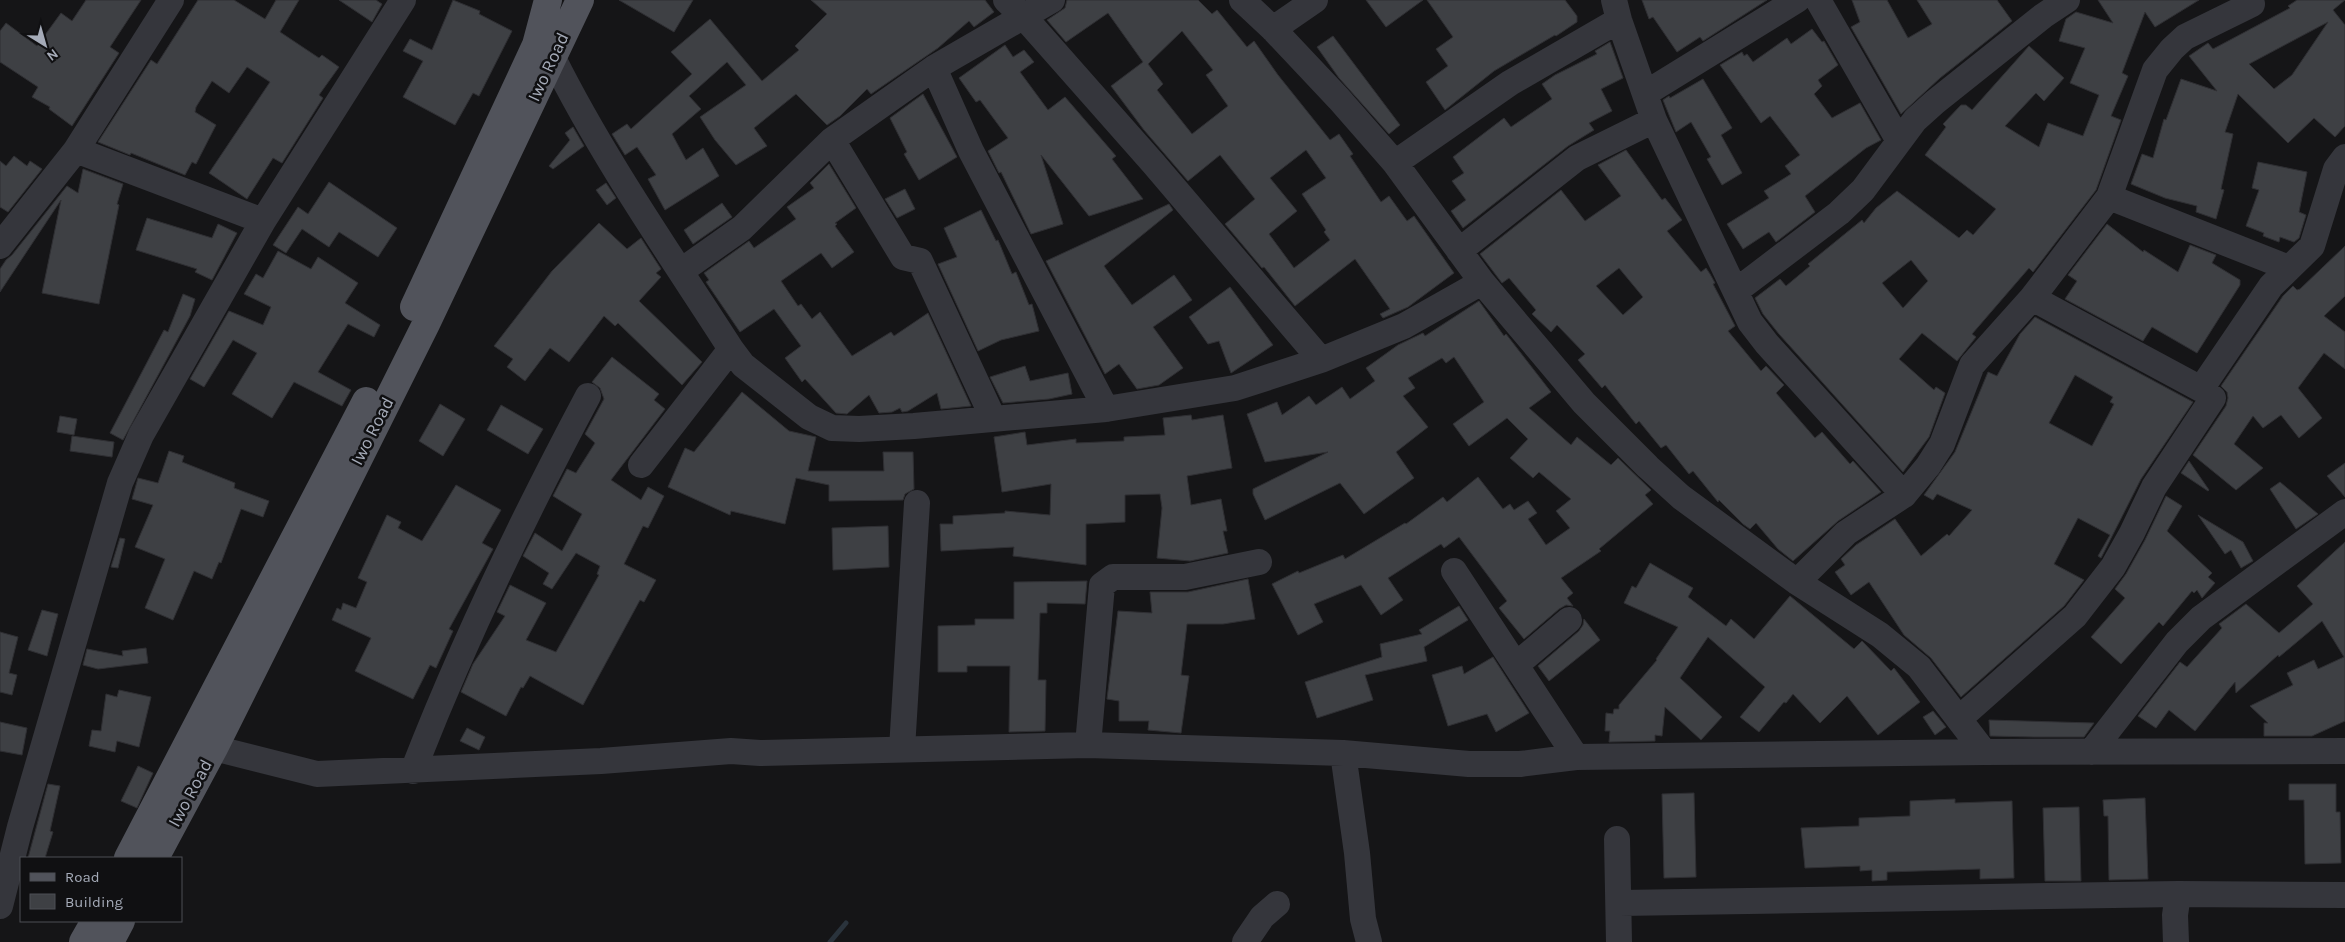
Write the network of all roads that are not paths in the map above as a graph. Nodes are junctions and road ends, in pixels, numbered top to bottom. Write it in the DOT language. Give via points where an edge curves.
graph roads {
  1 [pos="171,0"];
  2 [pos="403,0"];
  3 [pos="580,0"];
  4 [pos="1006,0"];
  5 [pos="1052,0"];
  6 [pos="1242,0"];
  7 [pos="1315,0"];
  8 [pos="1797,0"];
  9 [pos="1818,0"];
  10 [pos="2067,0"];
  11 [pos="545,1"];
  12 [pos="2252,4"];
  13 [pos="2037,8"];
  14 [pos="1616,10"];
  15 [pos="1025,18"];
  16 [pos="1274,29"];
  17 [pos="553,58"];
  18 [pos="934,68"];
  19 [pos="1646,93"];
  20 [pos="1654,120"];
  21 [pos="832,140"];
  22 [pos="1899,141"];
  23 [pos="76,150"];
  24 [pos="2345,157"];
  25 [pos="1395,164"];
  26 [pos="2109,197"];
  27 [pos="263,221"];
  28 [pos="0,246"];
  29 [pos="1459,251"];
  30 [pos="2290,268"];
  31 [pos="681,271"];
  32 [pos="1482,282"];
  33 [pos="1736,291"];
  34 [pos="2032,298"];
  35 [pos="417,321"];
  36 [pos="731,349"];
  37 [pos="1320,360"];
  38 [pos="588,396"];
  39 [pos="2213,398"];
  40 [pos="1106,409"];
  41 [pos="993,418"];
  42 [pos="641,465"];
  43 [pos="1904,495"];
  44 [pos="917,503"];
  45 [pos="2345,512"];
  46 [pos="1259,562"];
  47 [pos="1454,571"];
  48 [pos="1797,582"];
  49 [pos="1569,620"];
  50 [pos="1516,665"];
  51 [pos="1960,718"];
  52 [pos="1088,745"];
  53 [pos="214,748"];
  54 [pos="902,750"];
  55 [pos="2345,751"];
  56 [pos="1984,752"];
  57 [pos="2092,752"];
  58 [pos="1343,754"];
  59 [pos="1576,757"];
  60 [pos="413,771"];
  61 [pos="10,826"];
  62 [pos="1617,839"];
  63 [pos="129,857"];
  64 [pos="156,857"];
  65 [pos="2178,894"];
  66 [pos="2345,895"];
  67 [pos="1620,903"];
  68 [pos="1277,904"];
  69 [pos="0,906"];
  70 [pos="94,922"];
  71 [pos="121,922"];
  72 [pos="83,942"];
  73 [pos="110,942"];
  74 [pos="1245,942"];
  75 [pos="1369,942"];
  76 [pos="1619,942"];
  77 [pos="2176,942"];
  1 -- 23 [label="street"];
  2 -- 27 [label="street"];
  3 -- 17 [label="main road, Iwo Road"];
  4 -- 15 [label="street"];
  5 -- 15 [label="street"];
  6 -- 16 [label="street"];
  7 -- 16 [label="street"];
  8 -- 19 [label="street"];
  9 -- 22 [label="street"];
  10 -- 13 [label="street"];
  11 -- 35 [label="main road, Iwo Road" via="536,45"];
  12 -- 26 [label="street" via="2185,38 2155,70"];
  13 -- 22 [label="street" via="1915,120"];
  14 -- 19 [label="street"];
  14 -- 25 [label="street"];
  15 -- 18 [label="street"];
  15 -- 37 [label="street"];
  16 -- 25 [label="street"];
  17 -- 31 [label="street" via="620,176"];
  17 -- 35 [label="main road, Iwo Road"];
  18 -- 21 [label="street"];
  18 -- 40 [label="street" via="971,151"];
  19 -- 20 [label="street"];
  20 -- 29 [label="street" via="1577,158"];
  20 -- 33 [label="street"];
  21 -- 31 [label="street" via="742,228"];
  21 -- 41 [label="street" via="903,257 920,261"];
  22 -- 33 [label="street" via="1863,190 1840,213"];
  23 -- 27 [label="street"];
  23 -- 28 [label="street"];
  24 -- 30 [label="street" via="2336,169 2312,246"];
  25 -- 29 [label="street"];
  26 -- 30 [label="street"];
  26 -- 34 [label="street"];
  27 -- 61 [label="street" via="141,435 120,484"];
  29 -- 32 [label="street"];
  30 -- 34 [label="street" via="2271,286 2201,389"];
  31 -- 36 [label="street"];
  32 -- 37 [label="street" via="1404,326"];
  32 -- 48 [label="street" via="1554,370 1648,468 1681,497"];
  33 -- 43 [label="street" via="1750,322 1767,344"];
  34 -- 43 [label="street" via="1972,365 1942,444"];
  35 -- 53 [label="main road, Iwo Road"];
  35 -- 63 [label="main road, Iwo Road"];
  36 -- 41 [label="street" via="743,365 809,417 832,428 914,426"];
  36 -- 42 [label="street"];
  37 -- 40 [label="street" via="1235,388"];
  38 -- 60 [label="street" via="495,579"];
  39 -- 51 [label="street" via="2154,487 2112,567 2076,616"];
  40 -- 41 [label="street"];
  43 -- 48 [label="street" via="1846,533"];
  44 -- 54 [label="street"];
  45 -- 57 [label="street" via="2200,618 2177,642"];
  46 -- 52 [label="street" via="1185,577 1113,577 1102,585"];
  47 -- 50 [label="street"];
  48 -- 51 [label="street" via="1880,635 1919,667"];
  49 -- 50 [label="street"];
  50 -- 59 [label="street"];
  51 -- 56 [label="street"];
  52 -- 54 [label="street"];
  52 -- 58 [label="street"];
  53 -- 60 [label="street" via="318,774"];
  53 -- 64 [label="main road, Iwo Road"];
  54 -- 60 [label="street" via="731,751"];
  55 -- 57 [label="street"];
  56 -- 57 [label="street"];
  56 -- 59 [label="street"];
  58 -- 59 [label="street" via="1468,764 1520,764"];
  58 -- 75 [label="street" via="1363,919"];
  61 -- 69 [label="street"];
  62 -- 67 [label="street"];
  65 -- 66 [label="street"];
  65 -- 67 [label="street"];
  65 -- 77 [label="street"];
  67 -- 76 [label="street"];
  68 -- 74 [label="street" via="1262,917"];
  70 -- 72 [label="main road"];
  71 -- 73 [label="main road"];
}
